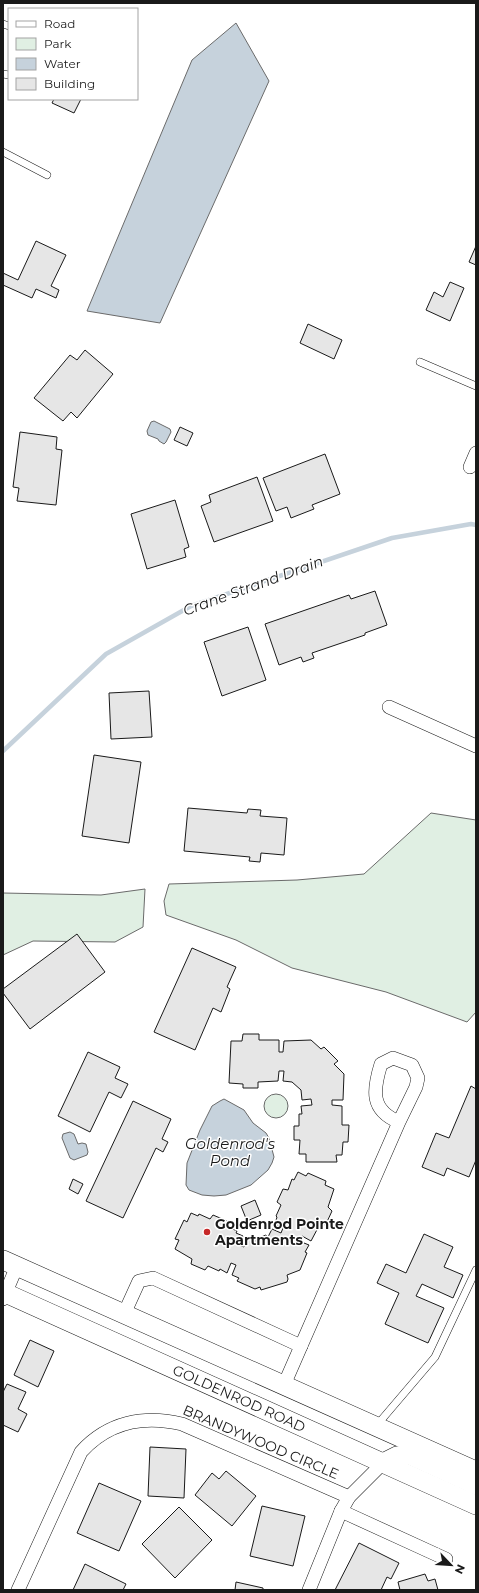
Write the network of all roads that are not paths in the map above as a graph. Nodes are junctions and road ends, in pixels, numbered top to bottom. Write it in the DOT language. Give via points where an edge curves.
graph roads {
  1 [pos="3,152"];
  2 [pos="47,175"];
  3 [pos="420,362"];
  4 [pos="476,386"];
  5 [pos="476,453"];
  6 [pos="470,467"];
  7 [pos="389,707"];
  8 [pos="476,746"];
  9 [pos="399,1122"];
  10 [pos="10,1263"];
  11 [pos="476,1270"];
  12 [pos="4,1295"];
  13 [pos="124,1314"];
  14 [pos="301,1346"];
  15 [pos="284,1385"];
  16 [pos="376,1426"];
  17 [pos="383,1463"];
  18 [pos="476,1471"];
  19 [pos="476,1484"];
  20 [pos="350,1497"];
  21 [pos="476,1505"];
  22 [pos="342,1511"];
  23 [pos="446,1559"];
  24 [pos="18,1590"];
  25 [pos="309,1590"];
  1 -- 2 [label="lane"];
  3 -- 4 [label="lane"];
  5 -- 6 [label="street"];
  7 -- 8 [label="street"];
  9 -- 9 [label="street" via="418,1078 412,1065 393,1058 381,1064 376,1082 376,1098 380,1110"];
  9 -- 14 [label="street"];
  10 -- 12 [label="street"];
  10 -- 13 [label="main road"];
  11 -- 16 [label="lane" via="435,1357"];
  12 -- 17 [label="main road, GOLDENROD ROAD"];
  13 -- 14 [label="street" via="139,1281 153,1278"];
  13 -- 15 [label="main road"];
  14 -- 15 [label="street"];
  15 -- 16 [label="main road"];
  16 -- 18 [label="main road"];
  17 -- 19 [label="main road" via="398,1456 410,1455"];
  17 -- 20 [label="street, BRANDYWOOD CIRCLE"];
  17 -- 21 [label="main road, GOLDENROD ROAD"];
  20 -- 22 [label="street, BRANDYWOOD CIRCLE"];
  20 -- 24 [label="street, BRANDYWOOD CIRCLE" via="182,1424 157,1420 126,1423 91,1441 81,1452"];
  22 -- 23 [label="street"];
  22 -- 25 [label="street, BRANDYWOOD CIRCLE"];
}
